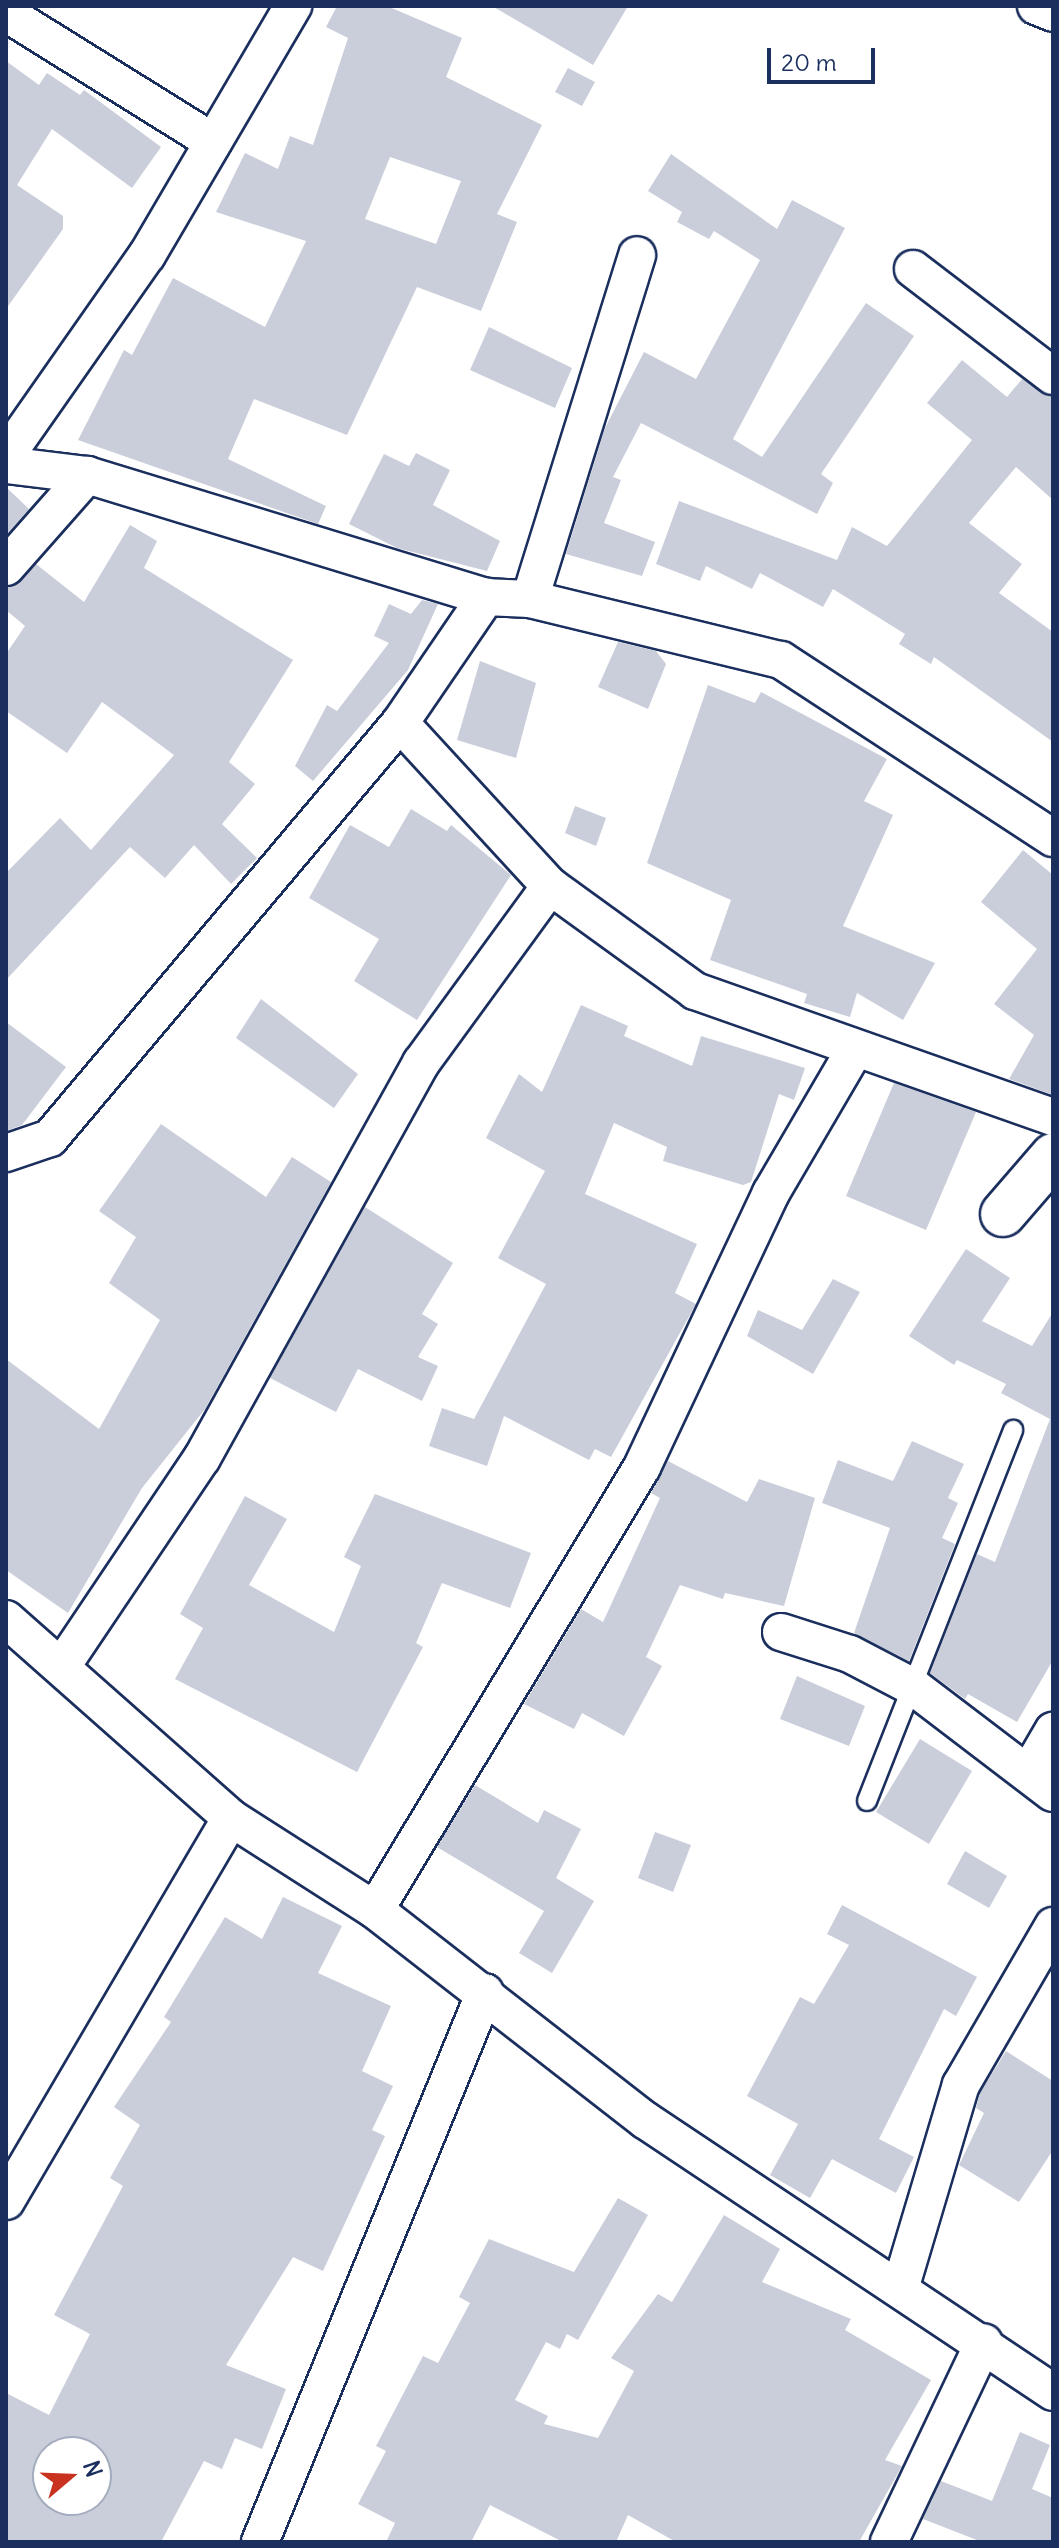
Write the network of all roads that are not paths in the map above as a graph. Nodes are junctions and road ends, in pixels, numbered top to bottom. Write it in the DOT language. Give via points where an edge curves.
graph roads {
  1 [pos="293,6"];
  2 [pos="1036,6"];
  3 [pos="6,13"];
  4 [pos="1053,13"];
  5 [pos="213,142"];
  6 [pos="637,255"];
  7 [pos="913,269"];
  8 [pos="1053,376"];
  9 [pos="6,456"];
  10 [pos="6,465"];
  11 [pos="87,475"];
  12 [pos="6,567"];
  13 [pos="486,597"];
  14 [pos="530,599"];
  15 [pos="400,723"];
  16 [pos="1053,838"];
  17 [pos="550,886"];
  18 [pos="854,1051"];
  19 [pos="1053,1117"];
  20 [pos="6,1153"];
  21 [pos="1053,1156"];
  22 [pos="1003,1214"];
  23 [pos="1013,1430"];
  24 [pos="6,1619"];
  25 [pos="781,1632"];
  26 [pos="62,1666"];
  27 [pos="915,1688"];
  28 [pos="1053,1731"];
  29 [pos="1041,1783"];
  30 [pos="867,1801"];
  31 [pos="231,1818"];
  32 [pos="375,1910"];
  33 [pos="1053,1926"];
  34 [pos="485,1992"];
  35 [pos="6,2201"];
  36 [pos="900,2289"];
  37 [pos="984,2342"];
  38 [pos="1053,2392"];
  39 [pos="260,2542"];
  40 [pos="889,2542"];
  1 -- 5 [label="street"];
  2 -- 4 [label="street"];
  3 -- 5 [label="street"];
  5 -- 9 [label="street" via="147,255"];
  6 -- 14 [label="street"];
  7 -- 8 [label="street"];
  10 -- 11 [label="street"];
  11 -- 12 [label="street"];
  11 -- 13 [label="street"];
  13 -- 14 [label="street"];
  13 -- 15 [label="street"];
  14 -- 16 [label="street" via="781,660"];
  15 -- 17 [label="street"];
  15 -- 20 [label="street" via="50,1138"];
  17 -- 18 [label="street" via="695,991"];
  17 -- 26 [label="street" via="421,1063 202,1458"];
  18 -- 19 [label="street"];
  18 -- 32 [label="street" via="771,1193 642,1467"];
  21 -- 22 [label="street"];
  23 -- 27 [label="lane"];
  24 -- 26 [label="street"];
  25 -- 27 [label="street" via="850,1654"];
  26 -- 31 [label="street"];
  27 -- 29 [label="street"];
  27 -- 30 [label="lane"];
  28 -- 29 [label="street"];
  31 -- 32 [label="street"];
  31 -- 35 [label="street"];
  32 -- 34 [label="street"];
  33 -- 36 [label="street" via="961,2085"];
  34 -- 36 [label="street" via="645,2120"];
  34 -- 39 [label="street"];
  36 -- 37 [label="street"];
  37 -- 38 [label="street"];
  37 -- 40 [label="street"];
}
